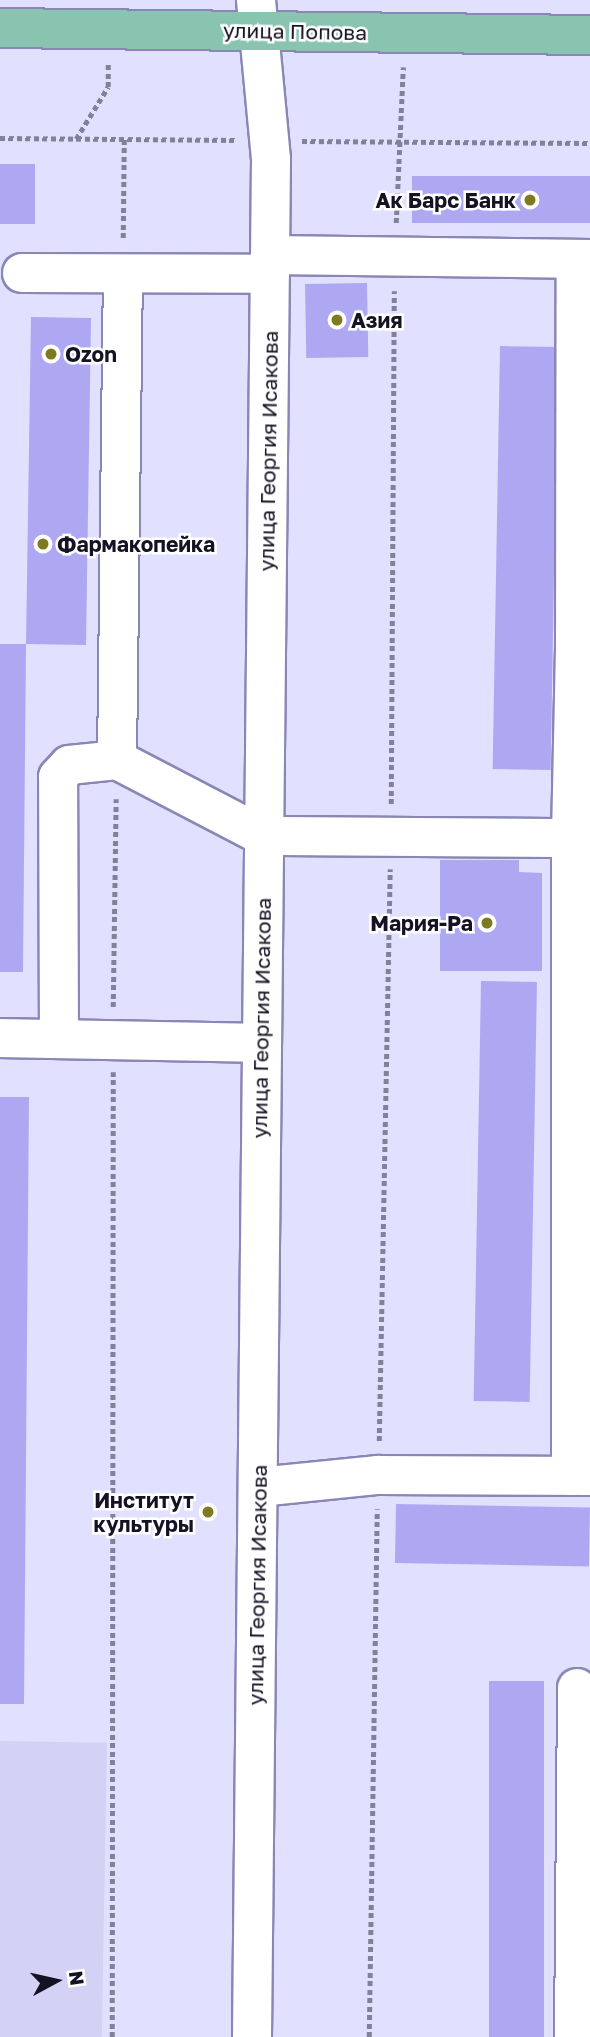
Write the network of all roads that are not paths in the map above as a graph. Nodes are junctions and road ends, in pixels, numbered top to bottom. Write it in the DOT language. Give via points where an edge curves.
graph roads {
  1 [pos="259,15"];
  2 [pos="0,28"];
  3 [pos="590,34"];
  4 [pos="583,259"];
  5 [pos="270,264"];
  6 [pos="22,273"];
  7 [pos="123,274"];
  8 [pos="582,647"];
  9 [pos="117,760"];
  10 [pos="263,836"];
  11 [pos="571,838"];
  12 [pos="0,1038"];
  13 [pos="59,1039"];
  14 [pos="260,1043"];
  15 [pos="581,1074"];
  16 [pos="580,1476"];
  17 [pos="259,1487"];
  18 [pos="577,1688"];
  19 [pos="582,1977"];
  20 [pos="251,2037"];
  21 [pos="574,2037"];
  1 -- 2 [label="main road, улица Попова" via="108,29"];
  1 -- 3 [label="main road, улица Попова" via="405,32"];
  1 -- 5 [label="street, улица Георгия Исакова" via="271,141"];
  4 -- 5 [label="street" via="394,257"];
  4 -- 8 [label="street"];
  5 -- 7 [label="street"];
  5 -- 10 [label="street, улица Георгия Исакова"];
  6 -- 7 [label="street"];
  7 -- 9 [label="street"];
  8 -- 11 [label="street"];
  9 -- 10 [label="street"];
  9 -- 13 [label="street" via="69,765 58,777"];
  10 -- 11 [label="street"];
  10 -- 14 [label="street, улица Георгия Исакова"];
  11 -- 15 [label="street"];
  12 -- 13 [label="street"];
  13 -- 14 [label="street"];
  14 -- 17 [label="street, улица Георгия Исакова"];
  15 -- 16 [label="street"];
  16 -- 17 [label="street" via="378,1475"];
  17 -- 20 [label="street, улица Георгия Исакова"];
  18 -- 19 [label="street"];
  19 -- 21 [label="street"];
}
